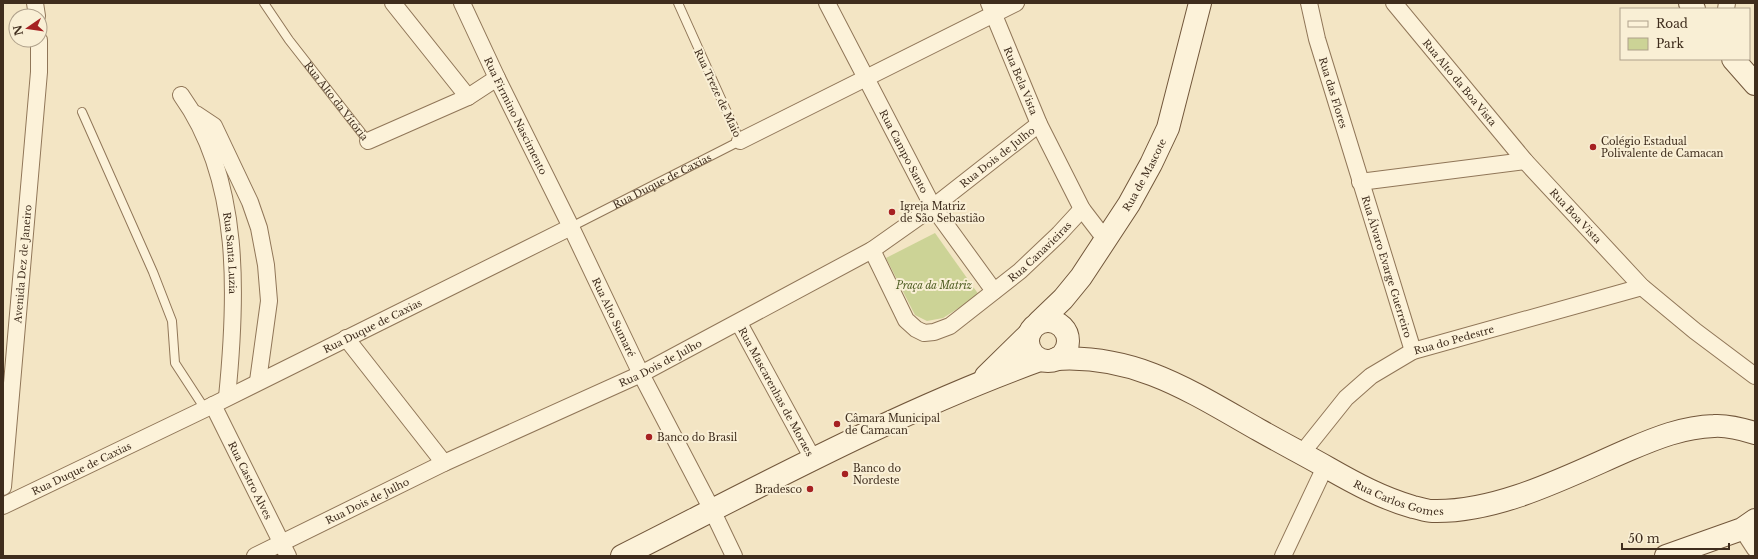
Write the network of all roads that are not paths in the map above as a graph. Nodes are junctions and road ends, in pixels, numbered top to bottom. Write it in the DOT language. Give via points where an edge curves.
graph roads {
  1 [pos="264,3"];
  2 [pos="394,3"];
  3 [pos="462,3"];
  4 [pos="678,3"];
  5 [pos="827,3"];
  6 [pos="1016,3"];
  7 [pos="1200,3"];
  8 [pos="1310,3"];
  9 [pos="1394,3"];
  10 [pos="991,9"];
  11 [pos="39,48"];
  12 [pos="1734,60"];
  13 [pos="497,78"];
  14 [pos="867,78"];
  15 [pos="1755,84"];
  16 [pos="181,95"];
  17 [pos="468,97"];
  18 [pos="82,112"];
  19 [pos="195,113"];
  20 [pos="1039,124"];
  21 [pos="368,141"];
  22 [pos="740,141"];
  23 [pos="1524,162"];
  24 [pos="1360,182"];
  25 [pos="933,207"];
  26 [pos="1082,209"];
  27 [pos="571,227"];
  28 [pos="1105,239"];
  29 [pos="872,250"];
  30 [pos="1642,287"];
  31 [pos="994,291"];
  32 [pos="740,323"];
  33 [pos="1034,328"];
  34 [pos="346,338"];
  35 [pos="1413,351"];
  36 [pos="1048,360"];
  37 [pos="641,374"];
  38 [pos="1755,376"];
  39 [pos="258,381"];
  40 [pos="981,381"];
  41 [pos="215,404"];
  42 [pos="1755,433"];
  43 [pos="1302,453"];
  44 [pos="813,459"];
  45 [pos="444,463"];
  46 [pos="1326,467"];
  47 [pos="3,487"];
  48 [pos="3,506"];
  49 [pos="712,510"];
  50 [pos="1748,524"];
  51 [pos="284,549"];
  52 [pos="1755,549"];
  53 [pos="255,556"];
  54 [pos="622,556"];
  55 [pos="734,556"];
  56 [pos="1283,556"];
  57 [pos="1666,556"];
  1 -- 21 [label="lane, Rua Alto da Vitória" via="288,40"];
  2 -- 17 [label="street"];
  3 -- 13 [label="street, Rua Firmino Nascimento"];
  4 -- 22 [label="lane, Rua Treze de Maio"];
  5 -- 14 [label="street, Rua Campo Santo"];
  6 -- 10 [label="street, Rua Treze de Maio"];
  7 -- 28 [label="main road, Rua de Mascote" via="1168,128 1129,204"];
  8 -- 24 [label="street, Rua das Flores" via="1317,39"];
  9 -- 23 [label="street, Rua Alto da Boa Vista"];
  10 -- 14 [label="street, Rua Treze de Maio"];
  10 -- 20 [label="street, Rua Bela Vista"];
  11 -- 47 [label="street, Avenida Dez de Janeiro"];
  12 -- 15 [label="main road"];
  13 -- 17 [label="street, Rua Alto da Vitória"];
  13 -- 27 [label="street, Rua Firmino Nascimento"];
  14 -- 22 [label="street, Rua Treze de Maio"];
  14 -- 25 [label="street, Rua Campo Santo"];
  16 -- 19 [label="street, Rua Santa Luzia"];
  17 -- 21 [label="street, Rua Alto da Vitória"];
  18 -- 41 [label="lane" via="172,320 175,363"];
  19 -- 39 [label="street, Rua Santa Luzia" via="214,126 250,202 259,228 266,265 268,301"];
  19 -- 41 [label="street, Rua Santa Luzia" via="211,148 232,250 233,334"];
  20 -- 25 [label="street, Rua Dois de Julho"];
  20 -- 26 [label="street, Rua Bela Vista"];
  22 -- 27 [label="lane, Rua Duque de Caxias"];
  23 -- 24 [label="street"];
  23 -- 30 [label="street, Rua Boa Vista"];
  24 -- 35 [label="street, Rua Álvaro Evarge Guerreiro"];
  25 -- 29 [label="street, Rua Dois de Julho"];
  25 -- 31 [label="street, Rua Campo Santo"];
  26 -- 28 [label="street, Rua Bela Vista"];
  26 -- 31 [label="street, Rua Canavieiras" via="1060,234"];
  27 -- 34 [label="street, Rua Duque de Caxias"];
  27 -- 37 [label="street, Rua Alto Sumaré"];
  28 -- 33 [label="main road, Rua de Mascote" via="1081,277"];
  29 -- 31 [label="street" via="906,320 924,333 950,326"];
  29 -- 32 [label="street, Rua Dois de Julho"];
  30 -- 35 [label="street, Rua do Pedestre"];
  30 -- 38 [label="street, Rua Boa Vista"];
  32 -- 37 [label="street, Rua Dois de Julho"];
  32 -- 44 [label="street, Rua Mascarenhas de Moraes"];
  33 -- 36 [label="main road" via="1027,342 1029,349 1034,356"];
  33 -- 36 [label="main road" via="1047,321 1061,326 1066,332 1068,340 1062,355"];
  33 -- 40 [label="main road, Rua de Mascote"];
  34 -- 39 [label="street, Rua Duque de Caxias"];
  34 -- 45 [label="street"];
  35 -- 43 [label="street, Rua do Pedestre" via="1371,376 1351,394"];
  36 -- 40 [label="main road, Rua Carlos Gomes"];
  36 -- 43 [label="main road, Rua Carlos Gomes" via="1076,358 1102,361 1162,377 1191,390"];
  37 -- 45 [label="street, Rua Dois de Julho"];
  37 -- 49 [label="street, Rua Alto Sumaré"];
  39 -- 41 [label="street, Rua Duque de Caxias"];
  40 -- 44 [label="main road"];
  41 -- 48 [label="street, Rua Duque de Caxias"];
  41 -- 51 [label="street, Rua Castro Alves"];
  42 -- 46 [label="main road, Rua Carlos Gomes" via="1715,426 1682,429 1647,441 1513,498 1467,509 1430,511 1389,500"];
  43 -- 46 [label="main road, Rua Carlos Gomes"];
  44 -- 49 [label="main road"];
  45 -- 51 [label="street, Rua Dois de Julho"];
  46 -- 56 [label="street"];
  49 -- 54 [label="main road"];
  49 -- 55 [label="street, Rua Alto Sumaré"];
  50 -- 52 [label="street"];
  50 -- 57 [label="main road"];
  51 -- 53 [label="street, Rua Dois de Julho"];
}
